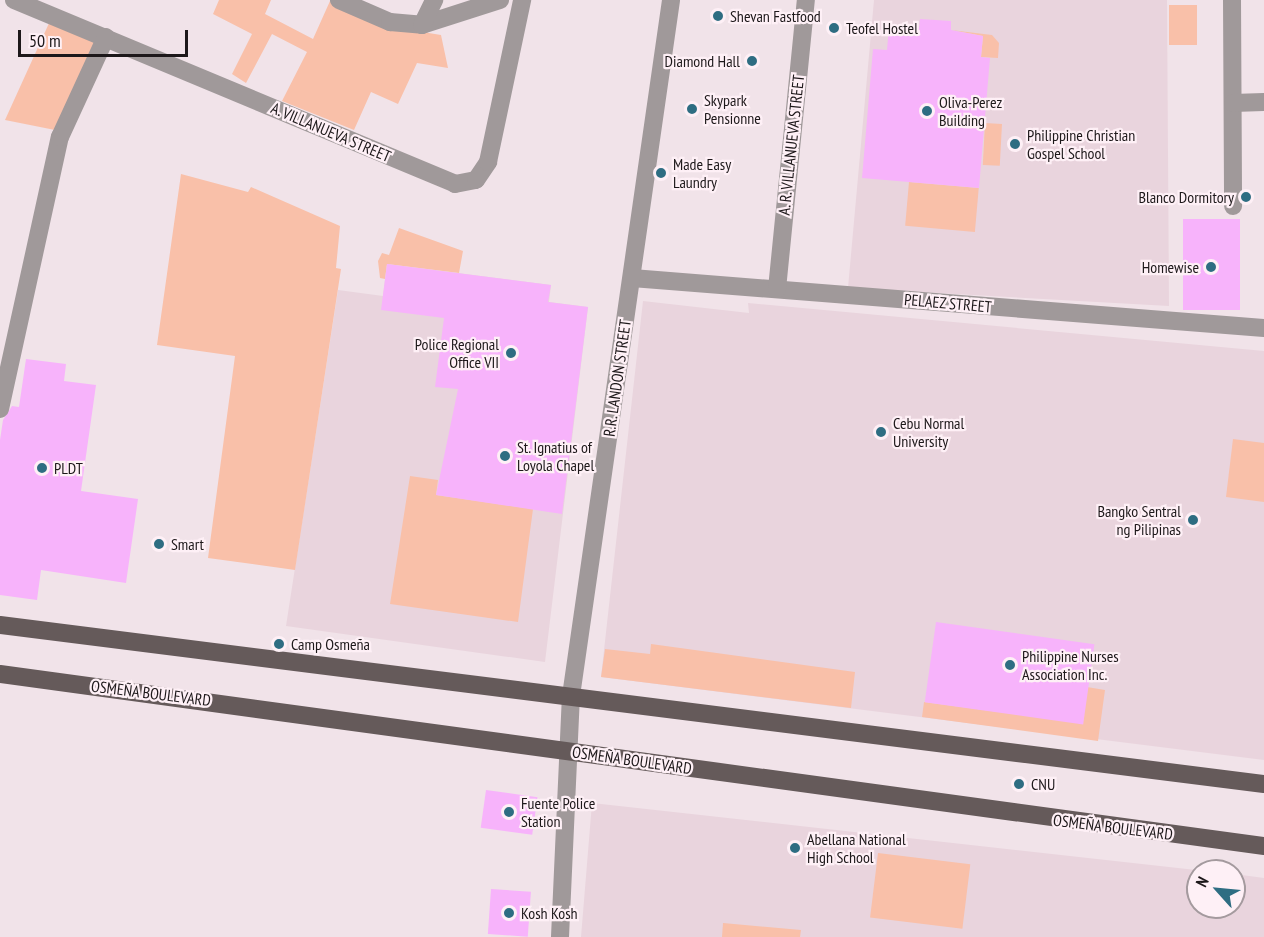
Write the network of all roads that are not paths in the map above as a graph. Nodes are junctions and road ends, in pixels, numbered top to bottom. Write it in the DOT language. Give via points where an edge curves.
graph roads {
  1 [pos="14,0"];
  2 [pos="339,0"];
  3 [pos="434,0"];
  4 [pos="500,0"];
  5 [pos="522,0"];
  6 [pos="671,0"];
  7 [pos="806,0"];
  8 [pos="1232,0"];
  9 [pos="422,25"];
  10 [pos="106,37"];
  11 [pos="1264,102"];
  12 [pos="1233,103"];
  13 [pos="1233,206"];
  14 [pos="632,278"];
  15 [pos="777,289"];
  16 [pos="1264,328"];
  17 [pos="0,409"];
  18 [pos="0,625"];
  19 [pos="0,674"];
  20 [pos="571,696"];
  21 [pos="571,751"];
  22 [pos="1264,784"];
  23 [pos="1264,846"];
  24 [pos="560,937"];
  1 -- 10 [label="street, A. VILLANUEVA STREET"];
  2 -- 9 [label="street" via="390,22"];
  3 -- 9 [label="street"];
  4 -- 9 [label="street"];
  5 -- 10 [label="street, A. VILLANUEVA STREET" via="488,162 476,180 455,184"];
  6 -- 14 [label="street, R.R. LANDON STREET"];
  7 -- 15 [label="street, A. R. VILLANUEVA STREET"];
  8 -- 12 [label="street"];
  10 -- 17 [label="street" via="60,137"];
  11 -- 12 [label="street"];
  12 -- 13 [label="street"];
  14 -- 15 [label="street, PELAEZ STREET"];
  14 -- 20 [label="street, R.R. LANDON STREET"];
  15 -- 16 [label="street, PELAEZ STREET"];
  18 -- 20 [label="main road"];
  19 -- 21 [label="main road, OSMEÑA BOULEVARD"];
  20 -- 21 [label="street, R.R. LANDON STREET"];
  20 -- 22 [label="main road"];
  21 -- 23 [label="main road, OSMEÑA BOULEVARD"];
  21 -- 24 [label="street, R.R. LANDON STREET"];
}
